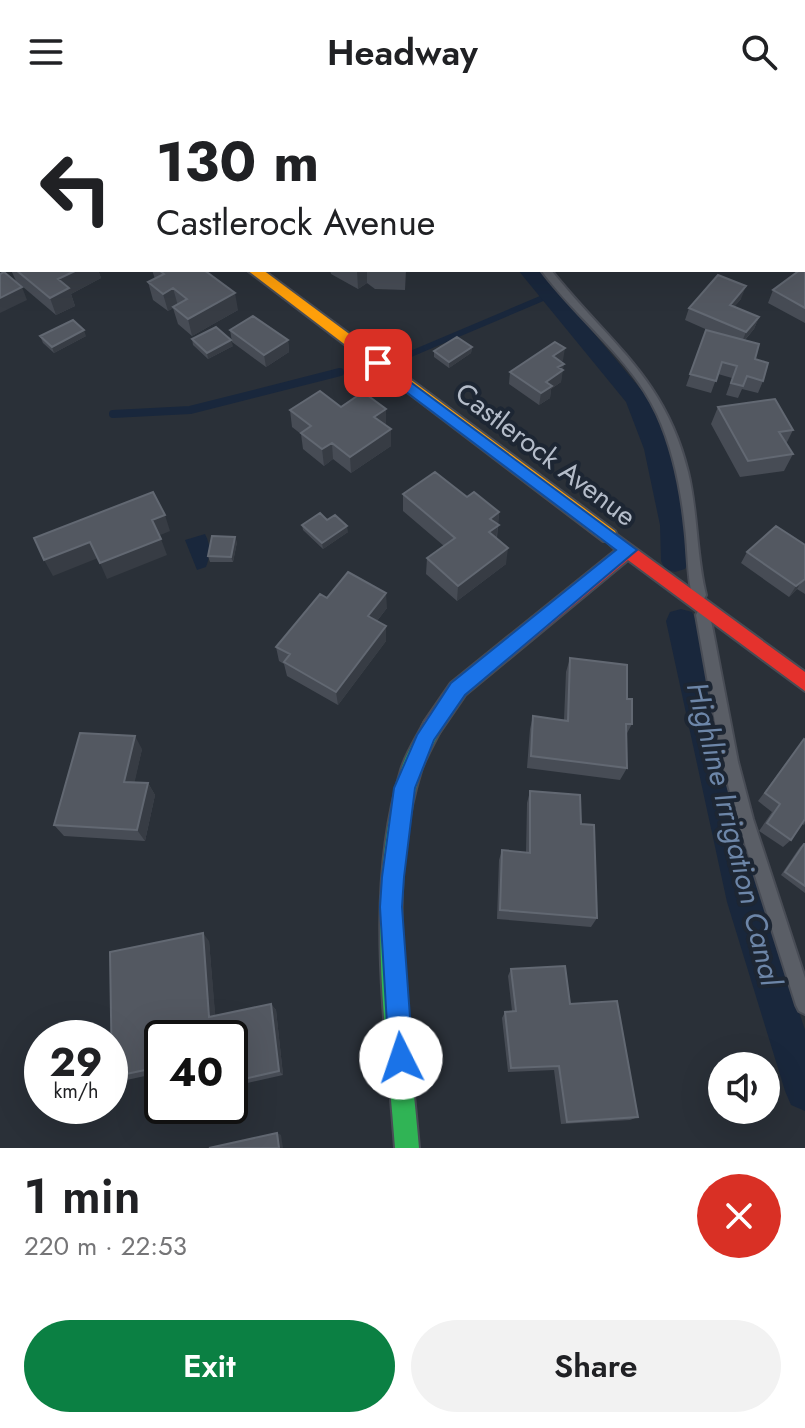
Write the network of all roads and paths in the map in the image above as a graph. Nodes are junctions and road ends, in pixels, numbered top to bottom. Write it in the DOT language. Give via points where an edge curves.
graph roads {
  1 [pos="257,272"];
  2 [pos="548,272"];
  3 [pos="628,550"];
  4 [pos="701,605"];
  5 [pos="805,683"];
  6 [pos="805,1005"];
  7 [pos="407,1148"];
  1 -- 3 [label="street, Castlerock Avenue"];
  2 -- 4 [label="lane" via="623,353 671,434 689,505 693,573"];
  3 -- 4 [label="street, Castlerock Avenue"];
  3 -- 7 [label="street" via="458,689 426,735 405,788 391,907"];
  4 -- 5 [label="street, Castlerock Avenue"];
  4 -- 6 [label="lane" via="730,762"];
}
